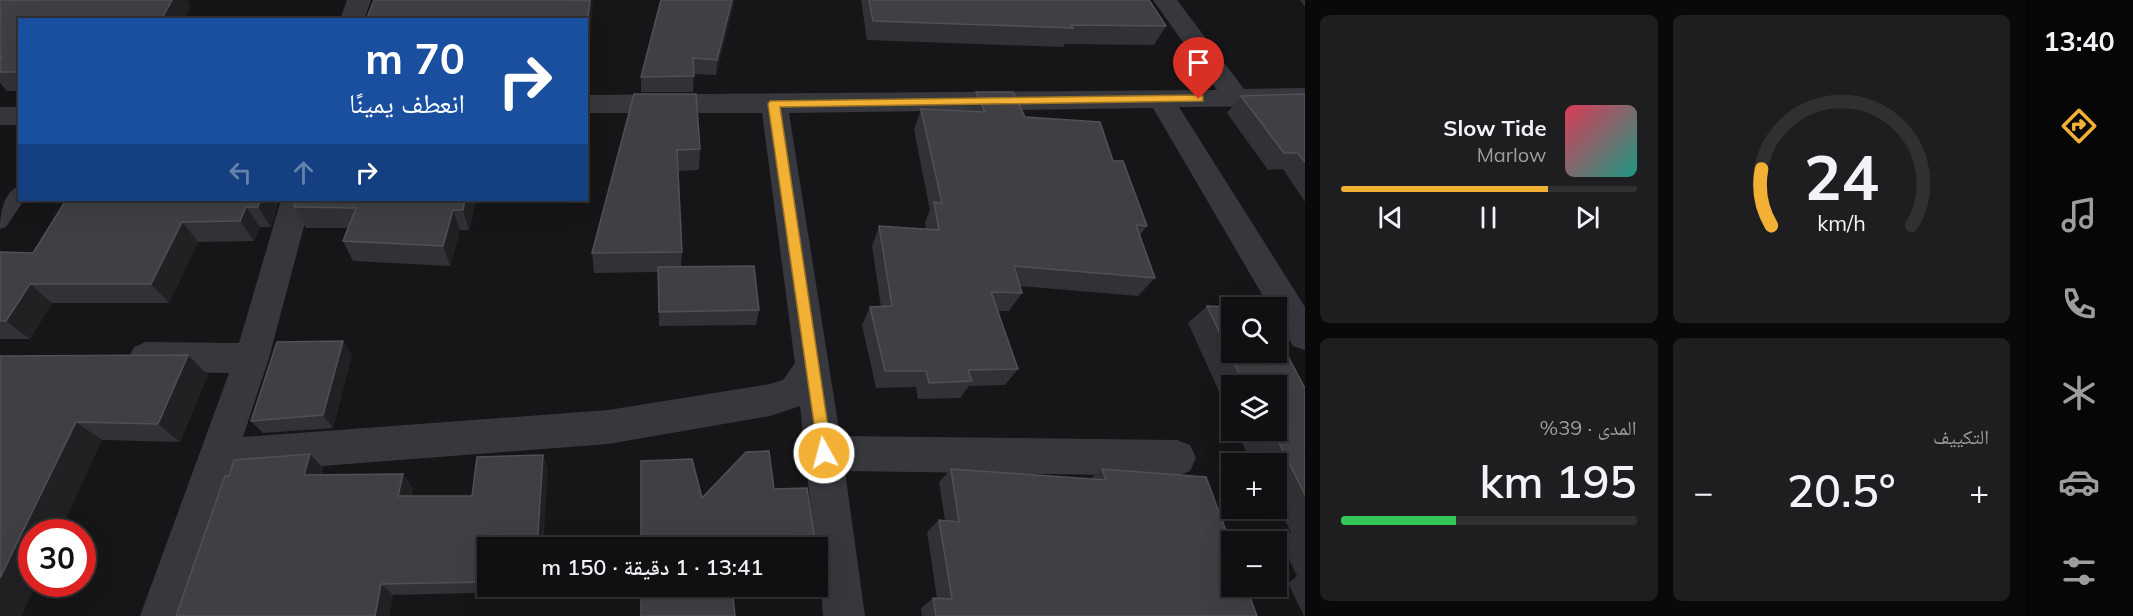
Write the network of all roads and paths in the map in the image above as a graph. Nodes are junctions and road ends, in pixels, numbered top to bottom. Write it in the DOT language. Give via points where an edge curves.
graph roads {
  1 [pos="359,0"];
  2 [pos="1165,0"];
  3 [pos="353,18"];
  4 [pos="1305,97"];
  5 [pos="1237,98"];
  6 [pos="1161,99"];
  7 [pos="588,104"];
  8 [pos="774,104"];
  9 [pos="0,116"];
  10 [pos="18,116"];
  11 [pos="18,195"];
  12 [pos="296,201"];
  13 [pos="0,224"];
  14 [pos="1305,336"];
  15 [pos="120,357"];
  16 [pos="252,358"];
  17 [pos="813,366"];
  18 [pos="824,453"];
  19 [pos="217,456"];
  20 [pos="1177,458"];
  21 [pos="161,616"];
  22 [pos="844,616"];
  1 -- 3 [label="street"];
  2 -- 5 [label="street"];
  4 -- 5 [label="street"];
  5 -- 6 [label="street"];
  6 -- 8 [label="street"];
  6 -- 14 [label="street"];
  7 -- 8 [label="street"];
  8 -- 17 [label="street"];
  9 -- 10 [label="street"];
  11 -- 13 [label="lane"];
  12 -- 16 [label="street"];
  15 -- 16 [label="street"];
  16 -- 19 [label="street"];
  17 -- 18 [label="street"];
  17 -- 19 [label="street" via="795,392 770,400 608,427"];
  18 -- 20 [label="street"];
  18 -- 22 [label="street"];
  19 -- 21 [label="street"];
}
